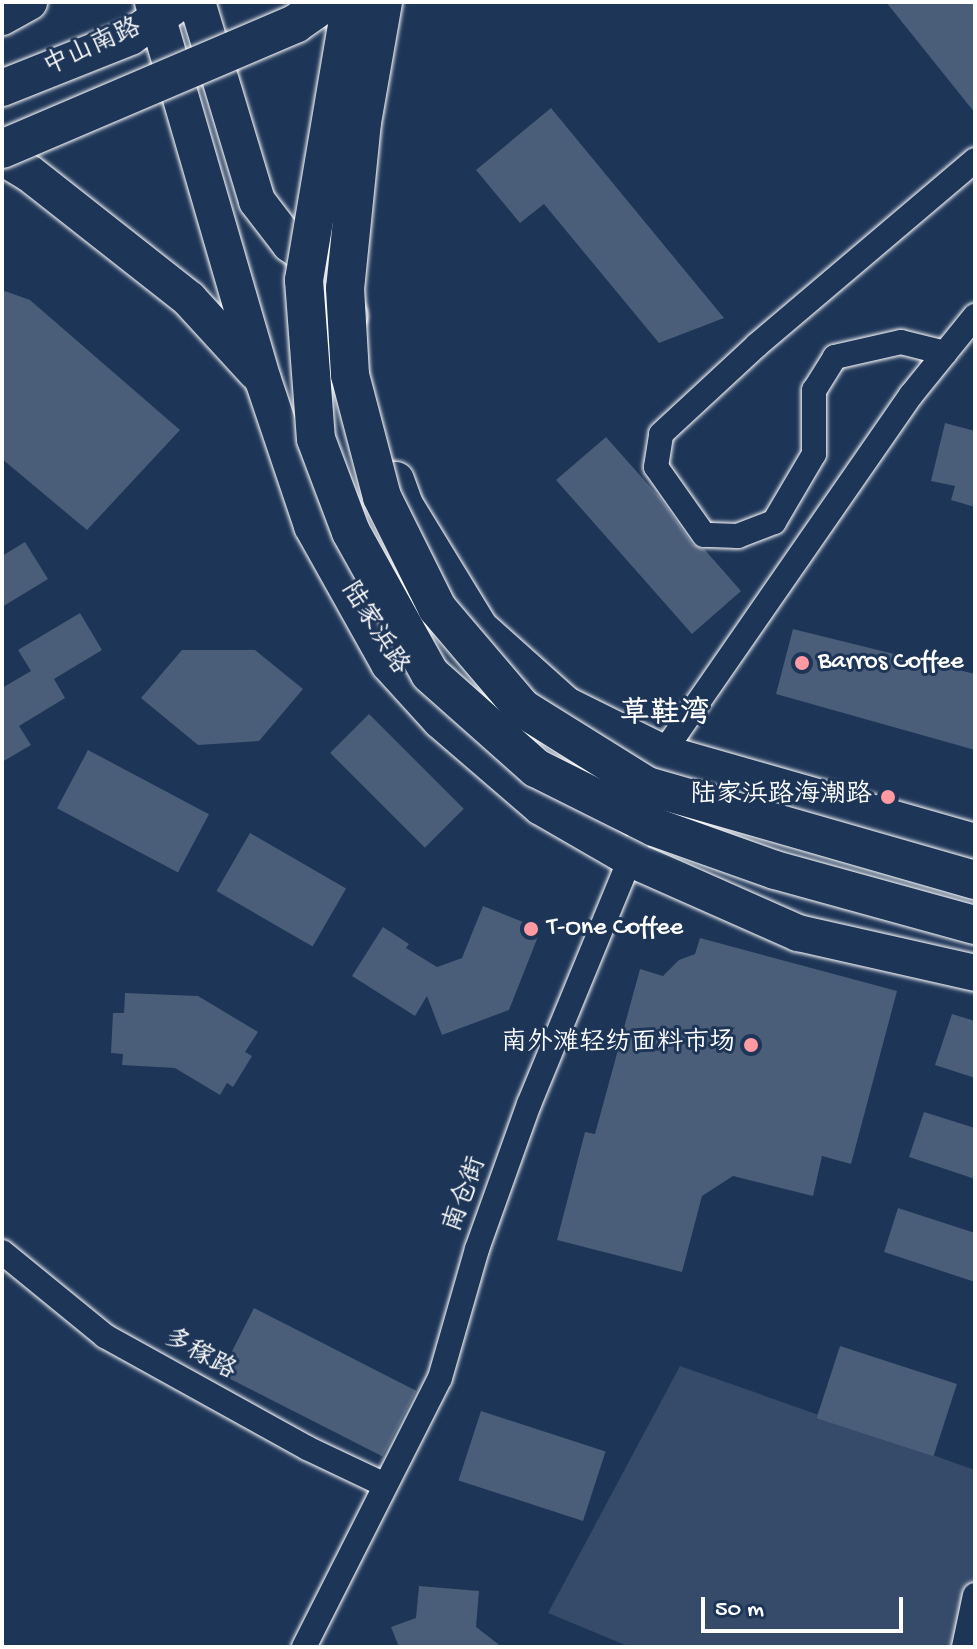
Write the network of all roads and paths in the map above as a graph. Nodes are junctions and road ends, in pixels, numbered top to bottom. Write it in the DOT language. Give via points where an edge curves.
graph roads {
  1 [pos="29,2"];
  2 [pos="197,2"];
  3 [pos="327,2"];
  4 [pos="351,2"];
  5 [pos="383,2"];
  6 [pos="163,8"];
  7 [pos="2,17"];
  8 [pos="2,88"];
  9 [pos="975,160"];
  10 [pos="9,166"];
  11 [pos="975,316"];
  12 [pos="945,353"];
  13 [pos="263,380"];
  14 [pos="663,753"];
  15 [pos="975,842"];
  16 [pos="631,859"];
  17 [pos="975,880"];
  18 [pos="975,925"];
  19 [pos="975,973"];
  20 [pos="2,1252"];
  21 [pos="385,1485"];
  22 [pos="975,1595"];
  23 [pos="304,1647"];
  24 [pos="964,1647"];
  1 -- 7 [label="main road"];
  2 -- 14 [label="main road" via="257,201 290,244 321,266 347,308 371,410 405,505 480,628 566,705"];
  3 -- 10 [label="highway, bridge" via="295,24"];
  4 -- 18 [label="highway, bridge" via="304,280 316,439 351,532 430,674 536,768 654,827 775,870"];
  5 -- 17 [label="highway, bridge" via="362,122 345,288 350,375 382,497 437,608 522,708 647,786"];
  6 -- 8 [label="main road, 中山南路" via="130,37"];
  6 -- 13 [label="main road, 陆家浜路"];
  9 -- 12 [label="street" via="661,434 656,467 704,535 738,536 774,522 814,454 814,390 835,357 901,342"];
  10 -- 13 [label="main road" via="189,299"];
  11 -- 12 [label="street, 南仓街"];
  12 -- 14 [label="street, 南仓街"];
  13 -- 16 [label="main road, 陆家浜路" via="312,526 389,664 440,720 541,807"];
  14 -- 15 [label="main road"];
  14 -- 16 [label="street, 南仓街"];
  16 -- 19 [label="main road, 陆家浜路" via="798,933"];
  16 -- 21 [label="street, 南仓街" via="524,1118 477,1249 440,1378"];
  20 -- 21 [label="street, 多稼路" via="105,1336"];
  21 -- 23 [label="street, 南仓街"];
  22 -- 24 [label="street"];
}
